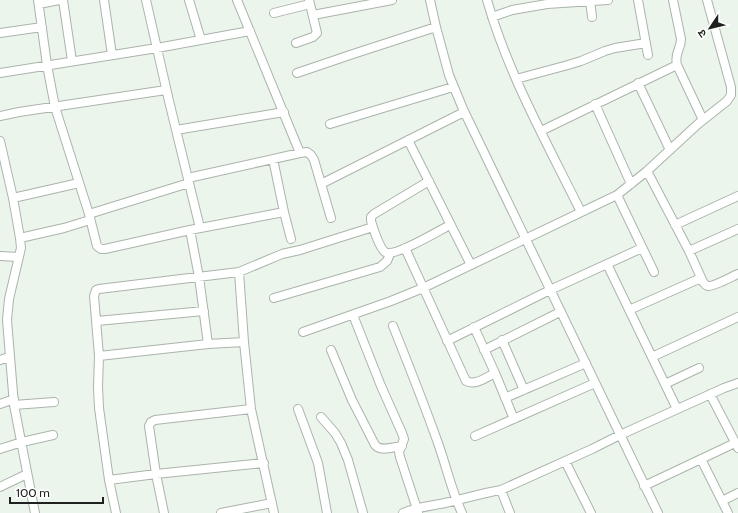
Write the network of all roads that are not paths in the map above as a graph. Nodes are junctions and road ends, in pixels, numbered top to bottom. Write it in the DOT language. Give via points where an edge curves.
graph roads {
  1 [pos="59,0"];
  2 [pos="63,0"];
  3 [pos="104,0"];
  4 [pos="146,0"];
  5 [pos="189,0"];
  6 [pos="237,0"];
  7 [pos="392,0"];
  8 [pos="430,0"];
  9 [pos="487,0"];
  10 [pos="608,0"];
  11 [pos="638,0"];
  12 [pos="673,0"];
  13 [pos="707,0"];
  14 [pos="590,1"];
  15 [pos="38,2"];
  16 [pos="310,2"];
  17 [pos="274,13"];
  18 [pos="313,15"];
  19 [pos="492,17"];
  20 [pos="592,17"];
  21 [pos="42,26"];
  22 [pos="436,27"];
  23 [pos="250,31"];
  24 [pos="0,33"];
  25 [pos="201,40"];
  26 [pos="646,42"];
  27 [pos="296,43"];
  28 [pos="157,48"];
  29 [pos="112,55"];
  30 [pos="648,55"];
  31 [pos="72,61"];
  32 [pos="47,64"];
  33 [pos="676,65"];
  34 [pos="0,72"];
  35 [pos="297,73"];
  36 [pos="516,79"];
  37 [pos="638,83"];
  38 [pos="453,86"];
  39 [pos="166,90"];
  40 [pos="595,104"];
  41 [pos="55,107"];
  42 [pos="284,112"];
  43 [pos="464,112"];
  44 [pos="0,116"];
  45 [pos="702,120"];
  46 [pos="330,124"];
  47 [pos="176,130"];
  48 [pos="541,131"];
  49 [pos="408,140"];
  50 [pos="0,141"];
  51 [pos="670,150"];
  52 [pos="300,153"];
  53 [pos="2,157"];
  54 [pos="273,159"];
  55 [pos="647,171"];
  56 [pos="189,181"];
  57 [pos="429,181"];
  58 [pos="79,183"];
  59 [pos="321,184"];
  60 [pos="631,184"];
  61 [pos="617,195"];
  62 [pos="738,196"];
  63 [pos="13,198"];
  64 [pos="284,212"];
  65 [pos="581,212"];
  66 [pos="89,217"];
  67 [pos="331,218"];
  68 [pos="450,224"];
  69 [pos="675,225"];
  70 [pos="373,227"];
  71 [pos="200,228"];
  72 [pos="738,229"];
  73 [pos="190,230"];
  74 [pos="20,238"];
  75 [pos="291,239"];
  76 [pos="525,239"];
  77 [pos="405,248"];
  78 [pos="642,248"];
  79 [pos="689,251"];
  80 [pos="390,254"];
  81 [pos="0,256"];
  82 [pos="19,257"];
  83 [pos="607,264"];
  84 [pos="471,265"];
  85 [pos="238,272"];
  86 [pos="654,272"];
  87 [pos="738,274"];
  88 [pos="199,277"];
  89 [pos="701,278"];
  90 [pos="424,288"];
  91 [pos="550,290"];
  92 [pos="274,298"];
  93 [pos="629,310"];
  94 [pos="204,312"];
  95 [pos="560,312"];
  96 [pos="353,315"];
  97 [pos="738,317"];
  98 [pos="97,322"];
  99 [pos="393,326"];
  100 [pos="474,327"];
  101 [pos="303,332"];
  102 [pos="502,340"];
  103 [pos="447,341"];
  104 [pos="244,342"];
  105 [pos="208,344"];
  106 [pos="331,350"];
  107 [pos="484,350"];
  108 [pos="99,356"];
  109 [pos="10,357"];
  110 [pos="652,357"];
  111 [pos="0,360"];
  112 [pos="586,363"];
  113 [pos="699,368"];
  114 [pos="495,373"];
  115 [pos="595,383"];
  116 [pos="738,383"];
  117 [pos="665,384"];
  118 [pos="524,390"];
  119 [pos="710,394"];
  120 [pos="505,398"];
  121 [pos="14,402"];
  122 [pos="54,402"];
  123 [pos="0,404"];
  124 [pos="252,408"];
  125 [pos="298,409"];
  126 [pos="677,409"];
  127 [pos="321,417"];
  128 [pos="514,420"];
  129 [pos="53,435"];
  130 [pos="620,435"];
  131 [pos="474,436"];
  132 [pos="22,442"];
  133 [pos="737,445"];
  134 [pos="402,446"];
  135 [pos="0,449"];
  136 [pos="700,459"];
  137 [pos="565,461"];
  138 [pos="264,463"];
  139 [pos="27,474"];
  140 [pos="156,474"];
  141 [pos="109,480"];
  142 [pos="644,486"];
  143 [pos="0,487"];
  144 [pos="500,490"];
  145 [pos="738,493"];
  146 [pos="456,500"];
  147 [pos="722,501"];
  148 [pos="272,503"];
  149 [pos="417,511"];
  150 [pos="34,513"];
  151 [pos="116,513"];
  152 [pos="164,513"];
  153 [pos="221,513"];
  154 [pos="274,513"];
  155 [pos="327,513"];
  156 [pos="363,513"];
  157 [pos="403,513"];
  158 [pos="462,513"];
  159 [pos="510,513"];
  160 [pos="591,513"];
  161 [pos="658,513"];
  162 [pos="728,513"];
  1 -- 15 [label="street"];
  2 -- 31 [label="street"];
  3 -- 29 [label="street"];
  4 -- 28 [label="street"];
  5 -- 25 [label="street"];
  6 -- 23 [label="street"];
  7 -- 18 [label="street"];
  8 -- 22 [label="street"];
  9 -- 19 [label="street"];
  10 -- 14 [label="street"];
  11 -- 26 [label="street"];
  12 -- 33 [label="street" via="681,38 675,58"];
  13 -- 45 [label="street" via="730,95 727,101"];
  14 -- 19 [label="street" via="547,4 512,10"];
  14 -- 20 [label="street"];
  15 -- 21 [label="street"];
  16 -- 17 [label="street"];
  16 -- 18 [label="street"];
  18 -- 27 [label="street" via="316,35"];
  19 -- 36 [label="street"];
  21 -- 24 [label="street"];
  21 -- 32 [label="street"];
  22 -- 35 [label="street"];
  22 -- 38 [label="street"];
  23 -- 25 [label="street"];
  23 -- 42 [label="street"];
  25 -- 28 [label="street"];
  26 -- 30 [label="street"];
  26 -- 36 [label="street" via="615,48 568,65"];
  28 -- 29 [label="street"];
  28 -- 39 [label="street"];
  29 -- 31 [label="street"];
  31 -- 32 [label="street"];
  32 -- 34 [label="street"];
  32 -- 41 [label="street"];
  33 -- 37 [label="street"];
  33 -- 45 [label="street"];
  36 -- 48 [label="street"];
  37 -- 40 [label="street"];
  37 -- 51 [label="street"];
  38 -- 43 [label="street"];
  38 -- 46 [label="street"];
  39 -- 41 [label="street"];
  39 -- 47 [label="street"];
  40 -- 48 [label="street"];
  40 -- 60 [label="street"];
  41 -- 44 [label="street"];
  41 -- 58 [label="street"];
  42 -- 47 [label="street"];
  42 -- 52 [label="street"];
  43 -- 49 [label="street"];
  43 -- 76 [label="street"];
  45 -- 51 [label="street"];
  47 -- 56 [label="street"];
  48 -- 65 [label="street"];
  49 -- 57 [label="street"];
  49 -- 59 [label="street"];
  50 -- 53 [label="street"];
  51 -- 55 [label="street"];
  52 -- 54 [label="street"];
  52 -- 59 [label="street" via="307,152 311,155"];
  53 -- 63 [label="street"];
  54 -- 56 [label="street"];
  54 -- 64 [label="street"];
  55 -- 60 [label="street"];
  55 -- 69 [label="street"];
  56 -- 66 [label="street"];
  56 -- 71 [label="street"];
  57 -- 68 [label="street"];
  57 -- 70 [label="street" via="374,214 371,217"];
  58 -- 63 [label="street"];
  58 -- 66 [label="street"];
  59 -- 67 [label="street"];
  60 -- 61 [label="street"];
  61 -- 65 [label="street"];
  61 -- 78 [label="street"];
  62 -- 69 [label="street"];
  63 -- 74 [label="street"];
  64 -- 71 [label="street"];
  64 -- 75 [label="street"];
  65 -- 76 [label="street"];
  66 -- 73 [label="street" via="97,246 101,249"];
  66 -- 74 [label="street" via="64,228"];
  68 -- 77 [label="street"];
  68 -- 84 [label="street"];
  69 -- 79 [label="street"];
  70 -- 80 [label="street" via="382,249"];
  70 -- 85 [label="street" via="282,254"];
  71 -- 73 [label="street"];
  72 -- 79 [label="street"];
  73 -- 88 [label="street"];
  74 -- 82 [label="street"];
  76 -- 84 [label="street"];
  76 -- 91 [label="street"];
  77 -- 80 [label="street"];
  77 -- 90 [label="street"];
  78 -- 83 [label="street"];
  78 -- 86 [label="street"];
  79 -- 89 [label="street"];
  80 -- 92 [label="street" via="380,267"];
  81 -- 82 [label="street"];
  82 -- 109 [label="street" via="7,320"];
  83 -- 91 [label="street"];
  83 -- 93 [label="street"];
  84 -- 90 [label="street"];
  85 -- 88 [label="street"];
  85 -- 104 [label="street"];
  87 -- 89 [label="street" via="709,286 706,286"];
  88 -- 94 [label="street"];
  88 -- 98 [label="street" via="96,290 94,296"];
  89 -- 93 [label="street"];
  90 -- 96 [label="street"];
  90 -- 103 [label="street"];
  91 -- 95 [label="street"];
  91 -- 100 [label="street"];
  93 -- 110 [label="street"];
  94 -- 98 [label="street"];
  94 -- 105 [label="street"];
  95 -- 102 [label="street"];
  95 -- 112 [label="street"];
  96 -- 101 [label="street"];
  96 -- 134 [label="street" via="402,433"];
  97 -- 110 [label="street"];
  98 -- 108 [label="street"];
  99 -- 146 [label="street" via="437,440"];
  100 -- 103 [label="street"];
  100 -- 107 [label="street"];
  102 -- 107 [label="street"];
  102 -- 118 [label="street"];
  103 -- 114 [label="street" via="466,381 474,383"];
  104 -- 105 [label="street"];
  104 -- 124 [label="street"];
  105 -- 108 [label="street"];
  106 -- 134 [label="street" via="375,445 381,449"];
  107 -- 114 [label="street"];
  108 -- 141 [label="street" via="99,408"];
  109 -- 111 [label="street"];
  109 -- 121 [label="street"];
  110 -- 117 [label="street"];
  112 -- 115 [label="street"];
  112 -- 118 [label="street"];
  113 -- 117 [label="street"];
  114 -- 120 [label="street"];
  115 -- 128 [label="street"];
  115 -- 130 [label="street"];
  116 -- 119 [label="street"];
  117 -- 126 [label="street"];
  118 -- 120 [label="street"];
  119 -- 126 [label="street"];
  119 -- 133 [label="street"];
  120 -- 128 [label="street"];
  121 -- 122 [label="street"];
  121 -- 123 [label="street"];
  121 -- 132 [label="street"];
  124 -- 138 [label="street"];
  124 -- 140 [label="street" via="151,422 149,426"];
  125 -- 155 [label="street" via="318,463"];
  126 -- 130 [label="street"];
  127 -- 156 [label="street" via="341,443"];
  128 -- 131 [label="street"];
  129 -- 132 [label="street"];
  130 -- 137 [label="street"];
  130 -- 142 [label="street"];
  132 -- 135 [label="street"];
  132 -- 139 [label="street"];
  133 -- 136 [label="street"];
  134 -- 149 [label="street" via="400,458"];
  136 -- 142 [label="street"];
  136 -- 147 [label="street"];
  137 -- 144 [label="street"];
  137 -- 160 [label="street"];
  138 -- 140 [label="street"];
  138 -- 148 [label="street"];
  139 -- 143 [label="street"];
  139 -- 150 [label="street"];
  140 -- 141 [label="street"];
  140 -- 152 [label="street"];
  141 -- 151 [label="street"];
  142 -- 161 [label="street"];
  144 -- 146 [label="street"];
  144 -- 159 [label="street"];
  145 -- 147 [label="street"];
  146 -- 149 [label="street"];
  146 -- 158 [label="street"];
  147 -- 162 [label="street"];
  148 -- 153 [label="street"];
  148 -- 154 [label="street"];
  149 -- 157 [label="street"];
}
